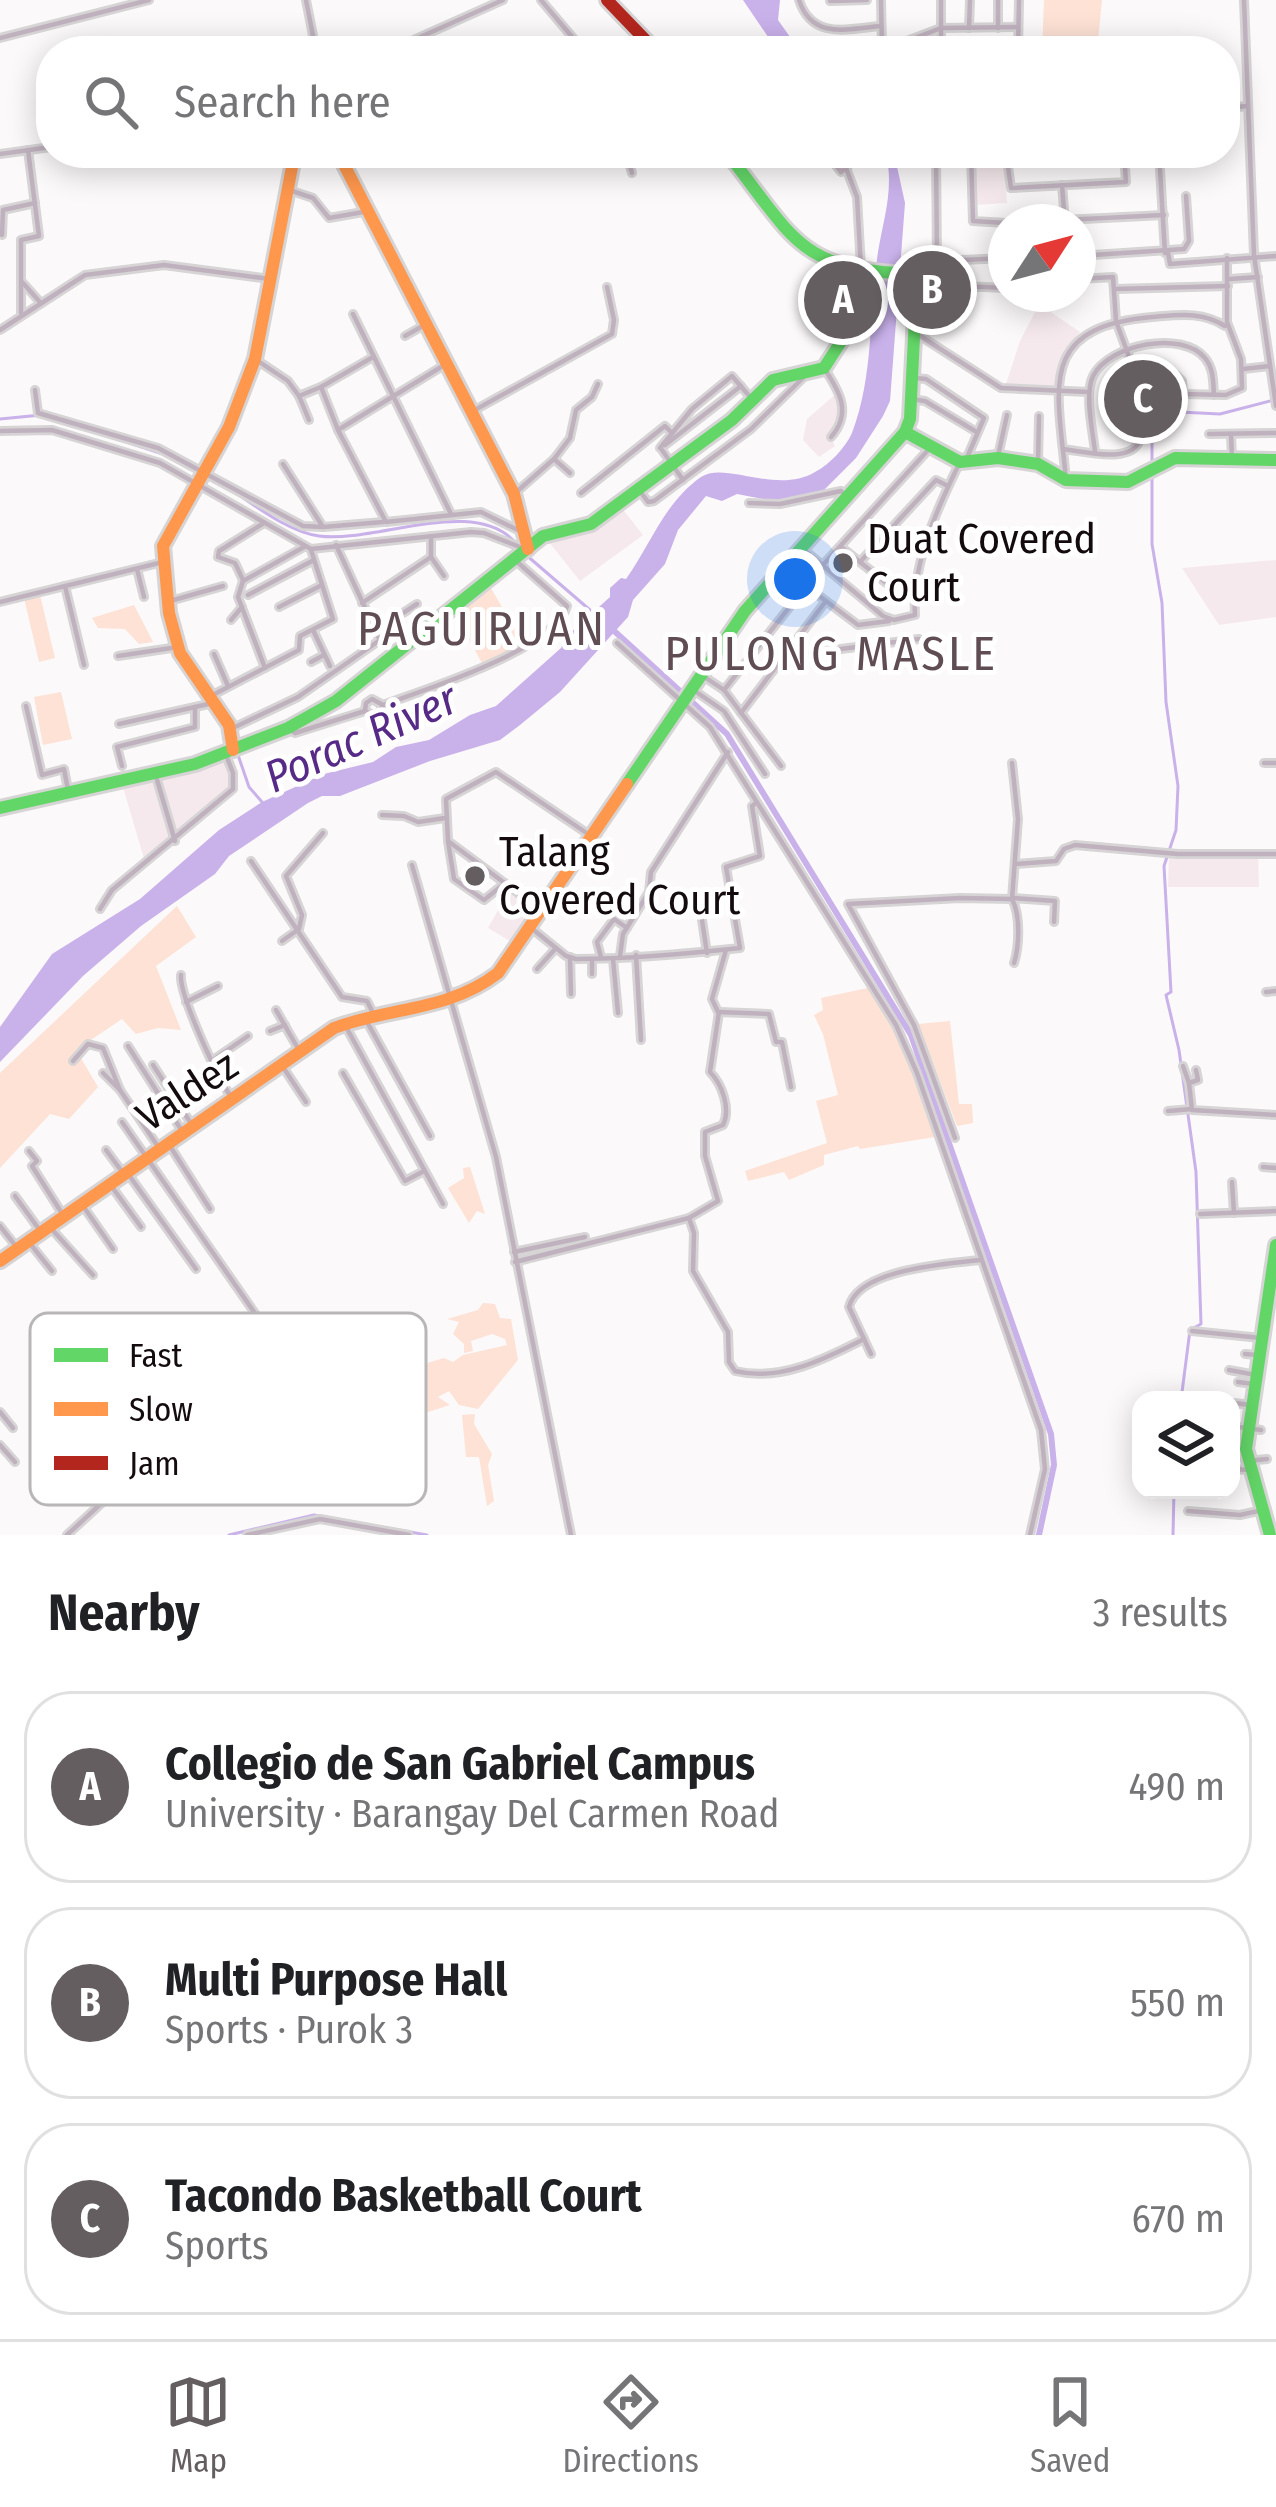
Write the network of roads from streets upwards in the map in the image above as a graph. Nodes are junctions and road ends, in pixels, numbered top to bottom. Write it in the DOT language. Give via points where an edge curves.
graph roads {
  1 [pos="149,0"];
  2 [pos="306,0"];
  3 [pos="502,0"];
  4 [pos="542,0"];
  5 [pos="607,0"];
  6 [pos="799,0"];
  7 [pos="867,0"];
  8 [pos="881,0"];
  9 [pos="941,0"];
  10 [pos="970,0"];
  11 [pos="998,0"];
  12 [pos="1019,0"];
  13 [pos="1244,0"];
  14 [pos="830,1"];
  15 [pos="881,26"];
  16 [pos="1018,27"];
  17 [pos="941,28"];
  18 [pos="969,28"];
  19 [pos="998,28"];
  20 [pos="313,36"];
  21 [pos="422,36"];
  22 [pos="572,36"];
  23 [pos="642,36"];
  24 [pos="881,36"];
  25 [pos="920,36"];
  26 [pos="941,36"];
  27 [pos="1018,36"];
  28 [pos="0,38"];
  29 [pos="1248,106"];
  30 [pos="1240,107"];
  31 [pos="36,149"];
  32 [pos="28,150"];
  33 [pos="0,154"];
  34 [pos="294,168"];
  35 [pos="346,168"];
  36 [pos="630,168"];
  37 [pos="740,168"];
  38 [pos="838,168"];
  39 [pos="846,168"];
  40 [pos="936,168"];
  41 [pos="972,168"];
  42 [pos="1008,168"];
  43 [pos="1125,168"];
  44 [pos="1160,168"];
  45 [pos="632,173"];
  46 [pos="1062,185"];
  47 [pos="289,190"];
  48 [pos="1186,196"];
  49 [pos="34,203"];
  50 [pos="1064,204"];
  51 [pos="369,211"];
  52 [pos="1164,215"];
  53 [pos="1096,219"];
  54 [pos="988,223"];
  55 [pos="2,235"];
  56 [pos="1167,253"];
  57 [pos="1096,255"];
  58 [pos="1255,255"];
  59 [pos="1276,256"];
  60 [pos="1227,258"];
  61 [pos="988,259"];
  62 [pos="937,261"];
  63 [pos="868,271"];
  64 [pos="917,274"];
  65 [pos="1096,277"];
  66 [pos="1258,277"];
  67 [pos="271,279"];
  68 [pos="23,283"];
  69 [pos="1230,283"];
  70 [pos="607,286"];
  71 [pos="988,287"];
  72 [pos="1114,289"];
  73 [pos="40,302"];
  74 [pos="21,313"];
  75 [pos="353,314"];
  76 [pos="1116,321"];
  77 [pos="428,323"];
  78 [pos="917,324"];
  79 [pos="1229,328"];
  80 [pos="0,330"];
  81 [pos="404,336"];
  82 [pos="1127,350"];
  83 [pos="373,358"];
  84 [pos="255,359"];
  85 [pos="449,362"];
  86 [pos="1270,366"];
  87 [pos="824,368"];
  88 [pos="1243,369"];
  89 [pos="809,373"];
  90 [pos="912,378"];
  91 [pos="1137,378"];
  92 [pos="598,385"];
  93 [pos="741,386"];
  94 [pos="321,387"];
  95 [pos="35,390"];
  96 [pos="1058,390"];
  97 [pos="1090,392"];
  98 [pos="1214,395"];
  99 [pos="299,396"];
  100 [pos="394,398"];
  101 [pos="911,399"];
  102 [pos="753,400"];
  103 [pos="1276,402"];
  104 [pos="1155,403"];
  105 [pos="473,411"];
  106 [pos="1007,415"];
  107 [pos="1039,416"];
  108 [pos="309,420"];
  109 [pos="1141,429"];
  110 [pos="338,430"];
  111 [pos="0,431"];
  112 [pos="905,432"];
  113 [pos="671,433"];
  114 [pos="977,433"];
  115 [pos="1276,433"];
  116 [pos="1209,434"];
  117 [pos="1231,434"];
  118 [pos="830,436"];
  119 [pos="931,447"];
  120 [pos="660,448"];
  121 [pos="1064,448"];
  122 [pos="1095,452"];
  123 [pos="998,458"];
  124 [pos="554,459"];
  125 [pos="1232,460"];
  126 [pos="1276,460"];
  127 [pos="963,461"];
  128 [pos="283,464"];
  129 [pos="670,464"];
  130 [pos="1038,464"];
  131 [pos="570,473"];
  132 [pos="200,477"];
  133 [pos="683,480"];
  134 [pos="1066,480"];
  135 [pos="948,486"];
  136 [pos="638,487"];
  137 [pos="581,493"];
  138 [pos="514,494"];
  139 [pos="846,496"];
  140 [pos="749,502"];
  141 [pos="451,514"];
  142 [pos="386,522"];
  143 [pos="264,523"];
  144 [pos="323,526"];
  145 [pos="524,533"];
  146 [pos="431,536"];
  147 [pos="335,545"];
  148 [pos="800,547"];
  149 [pos="841,547"];
  150 [pos="308,548"];
  151 [pos="522,552"];
  152 [pos="431,557"];
  153 [pos="312,561"];
  154 [pos="163,562"];
  155 [pos="860,562"];
  156 [pos="822,566"];
  157 [pos="137,569"];
  158 [pos="444,576"];
  159 [pos="243,581"];
  160 [pos="322,585"];
  161 [pos="65,586"];
  162 [pos="223,586"];
  163 [pos="806,586"];
  164 [pos="914,589"];
  165 [pos="248,595"];
  166 [pos="144,597"];
  167 [pos="168,601"];
  168 [pos="826,601"];
  169 [pos="0,602"];
  170 [pos="362,602"];
  171 [pos="417,604"];
  172 [pos="242,607"];
  173 [pos="279,607"];
  174 [pos="231,620"];
  175 [pos="894,620"];
  176 [pos="313,630"];
  177 [pos="375,631"];
  178 [pos="919,639"];
  179 [pos="617,643"];
  180 [pos="178,646"];
  181 [pos="789,647"];
  182 [pos="214,653"];
  183 [pos="324,655"];
  184 [pos="118,656"];
  185 [pos="311,662"];
  186 [pos="84,665"];
  187 [pos="329,666"];
  188 [pos="265,668"];
  189 [pos="700,674"];
  190 [pos="228,686"];
  191 [pos="724,690"];
  192 [pos="687,696"];
  193 [pos="211,700"];
  194 [pos="383,705"];
  195 [pos="26,706"];
  196 [pos="195,707"];
  197 [pos="365,711"];
  198 [pos="741,712"];
  199 [pos="748,720"];
  200 [pos="119,724"];
  201 [pos="288,728"];
  202 [pos="230,729"];
  203 [pos="738,731"];
  204 [pos="167,734"];
  205 [pos="169,745"];
  206 [pos="728,752"];
  207 [pos="229,753"];
  208 [pos="1012,763"];
  209 [pos="1264,763"];
  210 [pos="1276,764"];
  211 [pos="122,766"];
  212 [pos="781,766"];
  213 [pos="155,773"];
  214 [pos="765,774"];
  215 [pos="68,790"];
  216 [pos="758,801"];
  217 [pos="0,808"];
  218 [pos="382,815"];
  219 [pos="445,818"];
  220 [pos="323,833"];
  221 [pos="591,836"];
  222 [pos="175,841"];
  223 [pos="448,841"];
  224 [pos="1276,854"];
  225 [pos="250,861"];
  226 [pos="412,865"];
  227 [pos="1016,865"];
  228 [pos="504,884"];
  229 [pos="1013,898"];
  230 [pos="100,909"];
  231 [pos="541,910"];
  232 [pos="702,920"];
  233 [pos="1054,922"];
  234 [pos="530,927"];
  235 [pos="627,928"];
  236 [pos="299,929"];
  237 [pos="282,941"];
  238 [pos="556,948"];
  239 [pos="726,950"];
  240 [pos="707,953"];
  241 [pos="636,955"];
  242 [pos="616,956"];
  243 [pos="570,957"];
  244 [pos="601,958"];
  245 [pos="592,959"];
  246 [pos="1014,963"];
  247 [pos="536,969"];
  248 [pos="592,974"];
  249 [pos="181,975"];
  250 [pos="218,986"];
  251 [pos="1276,991"];
  252 [pos="1266,992"];
  253 [pos="571,994"];
  254 [pos="186,1003"];
  255 [pos="451,1003"];
  256 [pos="276,1010"];
  257 [pos="719,1012"];
  258 [pos="618,1013"];
  259 [pos="370,1018"];
  260 [pos="285,1025"];
  261 [pos="345,1025"];
  262 [pos="270,1031"];
  263 [pos="248,1036"];
  264 [pos="641,1040"];
  265 [pos="128,1046"];
  266 [pos="302,1054"];
  267 [pos="212,1060"];
  268 [pos="73,1061"];
  269 [pos="153,1066"];
  270 [pos="1183,1066"];
  271 [pos="283,1067"];
  272 [pos="1196,1070"];
  273 [pos="924,1071"];
  274 [pos="104,1073"];
  275 [pos="344,1073"];
  276 [pos="1189,1083"];
  277 [pos="791,1087"];
  278 [pos="120,1090"];
  279 [pos="233,1100"];
  280 [pos="306,1102"];
  281 [pos="1190,1109"];
  282 [pos="1168,1111"];
  283 [pos="1276,1115"];
  284 [pos="122,1123"];
  285 [pos="188,1128"];
  286 [pos="430,1136"];
  287 [pos="955,1138"];
  288 [pos="163,1145"];
  289 [pos="106,1150"];
  290 [pos="29,1151"];
  291 [pos="145,1158"];
  292 [pos="1263,1168"];
  293 [pos="1276,1168"];
  294 [pos="424,1171"];
  295 [pos="124,1172"];
  296 [pos="1232,1182"];
  297 [pos="109,1183"];
  298 [pos="15,1196"];
  299 [pos="80,1203"];
  300 [pos="443,1204"];
  301 [pos="210,1209"];
  302 [pos="1276,1211"];
  303 [pos="1234,1213"];
  304 [pos="1200,1214"];
  305 [pos="64,1216"];
  306 [pos="688,1218"];
  307 [pos="0,1226"];
  308 [pos="141,1227"];
  309 [pos="45,1229"];
  310 [pos="585,1237"];
  311 [pos="23,1245"];
  312 [pos="113,1249"];
  313 [pos="513,1252"];
  314 [pos="1275,1253"];
  315 [pos="982,1259"];
  316 [pos="0,1261"];
  317 [pos="515,1262"];
  318 [pos="196,1269"];
  319 [pos="52,1271"];
  320 [pos="93,1275"];
  321 [pos="1272,1285"];
  322 [pos="254,1313"];
  323 [pos="1192,1331"];
  324 [pos="1261,1338"];
  325 [pos="864,1339"];
  326 [pos="871,1354"];
  327 [pos="1228,1370"];
  328 [pos="1255,1379"];
  329 [pos="1238,1382"];
  330 [pos="1240,1404"];
  331 [pos="1251,1406"];
  332 [pos="0,1412"];
  333 [pos="1240,1427"];
  334 [pos="14,1428"];
  335 [pos="1254,1429"];
  336 [pos="0,1445"];
  337 [pos="1244,1457"];
  338 [pos="1267,1459"];
  339 [pos="14,1462"];
  340 [pos="99,1505"];
  341 [pos="1262,1510"];
  342 [pos="1188,1511"];
  343 [pos="67,1535"];
  344 [pos="247,1535"];
  345 [pos="409,1535"];
  346 [pos="571,1535"];
  347 [pos="1030,1535"];
  348 [pos="1270,1535"];
  1 -- 28 [label="street"];
  2 -- 20 [label="street"];
  3 -- 21 [label="street"];
  4 -- 22 [label="street"];
  5 -- 23 [label="street"];
  6 -- 15 [label="street" via="822,29"];
  7 -- 14 [label="street"];
  8 -- 15 [label="street"];
  9 -- 17 [label="street"];
  10 -- 18 [label="street"];
  11 -- 19 [label="street"];
  12 -- 16 [label="street"];
  13 -- 29 [label="street"];
  15 -- 24 [label="street"];
  16 -- 19 [label="street"];
  16 -- 27 [label="street"];
  17 -- 18 [label="street"];
  17 -- 25 [label="street"];
  17 -- 26 [label="street"];
  18 -- 19 [label="street"];
  29 -- 30 [label="street"];
  29 -- 58 [label="street"];
  31 -- 32 [label="street"];
  32 -- 33 [label="street"];
  32 -- 49 [label="street"];
  34 -- 47 [label="street"];
  35 -- 51 [label="street"];
  36 -- 45 [label="street"];
  37 -- 63 [label="street" via="808,249"];
  38 -- 39 [label="street"];
  39 -- 63 [label="street"];
  40 -- 62 [label="street"];
  41 -- 54 [label="street" via="974,223"];
  42 -- 46 [label="street" via="1010,188"];
  43 -- 46 [label="street" via="1126,182"];
  44 -- 52 [label="street"];
  46 -- 50 [label="street"];
  47 -- 51 [label="street" via="313,198 329,218"];
  47 -- 67 [label="street"];
  48 -- 56 [label="street" via="1189,241"];
  49 -- 55 [label="street" via="3,210"];
  49 -- 68 [label="street" via="39,236 21,240"];
  51 -- 77 [label="street"];
  52 -- 53 [label="street"];
  52 -- 56 [label="street"];
  56 -- 57 [label="street"];
  56 -- 60 [label="street" via="1169,264"];
  58 -- 59 [label="street"];
  58 -- 60 [label="street"];
  58 -- 66 [label="street"];
  60 -- 69 [label="street"];
  61 -- 62 [label="street"];
  62 -- 64 [label="street"];
  63 -- 64 [label="street"];
  63 -- 87 [label="street" via="849,331"];
  64 -- 71 [label="street" via="941,285"];
  64 -- 78 [label="street"];
  65 -- 72 [label="street" via="1110,275"];
  66 -- 69 [label="street"];
  66 -- 86 [label="street"];
  67 -- 73 [label="street" via="124,268 85,275"];
  67 -- 84 [label="street"];
  68 -- 73 [label="street"];
  68 -- 74 [label="street"];
  69 -- 72 [label="street"];
  69 -- 79 [label="street"];
  70 -- 105 [label="street" via="612,334"];
  72 -- 76 [label="street"];
  73 -- 74 [label="street"];
  74 -- 80 [label="street"];
  75 -- 83 [label="street"];
  76 -- 79 [label="street" via="1185,315"];
  76 -- 82 [label="street"];
  76 -- 96 [label="street" via="1073,345"];
  77 -- 81 [label="street"];
  77 -- 85 [label="street"];
  78 -- 90 [label="street"];
  78 -- 96 [label="street" via="1001,388"];
  79 -- 88 [label="street"];
  82 -- 91 [label="street"];
  82 -- 97 [label="street" via="1101,365"];
  82 -- 98 [label="street" via="1194,349 1210,366"];
  83 -- 94 [label="street"];
  83 -- 100 [label="street"];
  84 -- 99 [label="street"];
  84 -- 132 [label="street" via="230,427"];
  85 -- 100 [label="street"];
  85 -- 105 [label="street"];
  86 -- 88 [label="street"];
  86 -- 103 [label="street"];
  87 -- 89 [label="street"];
  87 -- 118 [label="street" via="844,404"];
  88 -- 98 [label="street" via="1243,388"];
  89 -- 102 [label="street" via="782,375"];
  89 -- 133 [label="street"];
  90 -- 101 [label="street"];
  90 -- 114 [label="street" via="984,418"];
  91 -- 98 [label="street" via="1176,374 1183,394"];
  91 -- 109 [label="street" via="1119,398 1126,421"];
  92 -- 124 [label="street" via="576,410"];
  93 -- 102 [label="street"];
  93 -- 113 [label="street" via="732,376"];
  93 -- 120 [label="street"];
  94 -- 99 [label="street"];
  94 -- 110 [label="street"];
  95 -- 132 [label="street" via="38,413 158,448"];
  96 -- 97 [label="street"];
  96 -- 121 [label="street"];
  97 -- 122 [label="street"];
  99 -- 108 [label="street"];
  100 -- 110 [label="street"];
  100 -- 141 [label="street"];
  101 -- 112 [label="street"];
  101 -- 114 [label="street"];
  102 -- 129 [label="street"];
  104 -- 109 [label="street"];
  105 -- 138 [label="street"];
  106 -- 123 [label="street"];
  107 -- 130 [label="street"];
  109 -- 122 [label="street" via="1134,449"];
  110 -- 142 [label="street"];
  111 -- 132 [label="street" via="52,430"];
  112 -- 119 [label="street"];
  112 -- 139 [label="street"];
  113 -- 120 [label="street"];
  113 -- 137 [label="street" via="665,426"];
  114 -- 127 [label="street"];
  115 -- 117 [label="street"];
  116 -- 117 [label="street"];
  117 -- 125 [label="street"];
  119 -- 127 [label="street"];
  119 -- 149 [label="street"];
  120 -- 129 [label="street"];
  121 -- 122 [label="street"];
  121 -- 134 [label="street"];
  123 -- 127 [label="street"];
  123 -- 130 [label="street"];
  124 -- 131 [label="street"];
  124 -- 138 [label="street"];
  125 -- 126 [label="street"];
  125 -- 134 [label="street" via="1175,458 1128,482"];
  127 -- 135 [label="street"];
  128 -- 144 [label="street"];
  129 -- 133 [label="street"];
  129 -- 136 [label="street"];
  130 -- 134 [label="street"];
  132 -- 143 [label="street"];
  132 -- 144 [label="street" via="303,526"];
  132 -- 154 [label="street" via="167,535"];
  133 -- 136 [label="street" via="650,503"];
  135 -- 155 [label="street" via="936,480"];
  135 -- 164 [label="street"];
  136 -- 151 [label="street" via="591,524 543,536"];
  138 -- 145 [label="street"];
  139 -- 140 [label="street"];
  139 -- 148 [label="street"];
  141 -- 142 [label="street"];
  141 -- 145 [label="street" via="481,512"];
  142 -- 144 [label="street"];
  143 -- 150 [label="street"];
  143 -- 159 [label="street" via="219,551"];
  145 -- 151 [label="street"];
  146 -- 147 [label="street"];
  146 -- 151 [label="street" via="484,533"];
  146 -- 152 [label="street"];
  147 -- 150 [label="street"];
  147 -- 170 [label="street"];
  148 -- 156 [label="street"];
  148 -- 189 [label="street"];
  149 -- 155 [label="street"];
  149 -- 156 [label="street"];
  150 -- 153 [label="street"];
  150 -- 159 [label="street"];
  151 -- 194 [label="street" via="567,606 561,620 497,662"];
  151 -- 201 [label="street" via="337,701"];
  152 -- 158 [label="street"];
  152 -- 170 [label="street"];
  153 -- 160 [label="street"];
  153 -- 165 [label="street"];
  154 -- 157 [label="street"];
  154 -- 167 [label="street"];
  155 -- 164 [label="street" via="899,593"];
  156 -- 163 [label="street"];
  156 -- 175 [label="street"];
  157 -- 161 [label="street"];
  157 -- 166 [label="street"];
  159 -- 172 [label="street"];
  160 -- 173 [label="street"];
  160 -- 176 [label="street" via="334,616"];
  161 -- 169 [label="street"];
  161 -- 186 [label="street"];
  162 -- 167 [label="street"];
  163 -- 168 [label="street"];
  163 -- 191 [label="street"];
  164 -- 175 [label="street" via="915,615"];
  167 -- 180 [label="street"];
  168 -- 175 [label="street" via="858,625"];
  168 -- 181 [label="street"];
  170 -- 177 [label="street"];
  171 -- 177 [label="street"];
  172 -- 174 [label="street"];
  172 -- 188 [label="street"];
  176 -- 183 [label="street"];
  176 -- 188 [label="street" via="300,636 299,650"];
  177 -- 202 [label="street" via="380,640 317,685"];
  178 -- 181 [label="street" via="794,656"];
  179 -- 192 [label="street"];
  180 -- 184 [label="street"];
  180 -- 193 [label="street"];
  181 -- 198 [label="street"];
  182 -- 190 [label="street"];
  183 -- 185 [label="street"];
  183 -- 187 [label="street"];
  188 -- 190 [label="street"];
  189 -- 191 [label="street"];
  189 -- 192 [label="street"];
  190 -- 193 [label="street"];
  191 -- 198 [label="street"];
  192 -- 203 [label="street" via="724,710"];
  192 -- 206 [label="street"];
  192 -- 221 [label="street"];
  193 -- 196 [label="street"];
  193 -- 202 [label="street"];
  194 -- 197 [label="street" via="377,717"];
  194 -- 197 [label="street" via="372,699"];
  195 -- 215 [label="street" via="42,775 64,769"];
  196 -- 200 [label="street"];
  196 -- 204 [label="street" via="195,727"];
  197 -- 201 [label="street" via="295,733"];
  198 -- 199 [label="street"];
  199 -- 203 [label="street"];
  199 -- 212 [label="street"];
  201 -- 207 [label="street"];
  202 -- 207 [label="street"];
  203 -- 214 [label="street"];
  204 -- 205 [label="street"];
  204 -- 211 [label="street" via="117,747"];
  206 -- 216 [label="street"];
  206 -- 235 [label="street" via="651,872 649,892"];
  207 -- 213 [label="street"];
  207 -- 222 [label="street" via="233,789"];
  208 -- 227 [label="street"];
  209 -- 210 [label="street"];
  213 -- 215 [label="street"];
  213 -- 222 [label="street"];
  215 -- 217 [label="street"];
  216 -- 239 [label="street" via="752,806 760,856 726,867 740,948"];
  216 -- 273 [label="street"];
  218 -- 219 [label="street"];
  219 -- 221 [label="street" via="446,800 496,772"];
  219 -- 223 [label="street"];
  220 -- 236 [label="street" via="286,876 302,915"];
  221 -- 231 [label="street"];
  222 -- 230 [label="street" via="112,890"];
  223 -- 228 [label="street"];
  223 -- 228 [label="street" via="454,879 484,900"];
  224 -- 227 [label="street" via="1075,845 1056,861"];
  225 -- 236 [label="street"];
  226 -- 255 [label="street"];
  227 -- 229 [label="street"];
  228 -- 231 [label="street"];
  229 -- 233 [label="street" via="1055,901"];
  229 -- 246 [label="street"];
  229 -- 273 [label="street" via="848,904 903,1003"];
  231 -- 234 [label="street"];
  232 -- 240 [label="street"];
  234 -- 238 [label="street"];
  234 -- 255 [label="street" via="489,982"];
  235 -- 242 [label="street"];
  235 -- 244 [label="street" via="614,919 597,942"];
  236 -- 237 [label="street"];
  236 -- 259 [label="street" via="342,997 367,1000"];
  238 -- 243 [label="street"];
  238 -- 247 [label="street"];
  239 -- 240 [label="street"];
  239 -- 257 [label="street" via="712,999"];
  240 -- 241 [label="street"];
  241 -- 242 [label="street"];
  241 -- 264 [label="street"];
  242 -- 244 [label="street"];
  242 -- 258 [label="street"];
  243 -- 245 [label="street"];
  243 -- 253 [label="street"];
  244 -- 245 [label="street"];
  245 -- 248 [label="street"];
  249 -- 254 [label="street"];
  250 -- 254 [label="street"];
  251 -- 252 [label="street"];
  254 -- 267 [label="street"];
  255 -- 259 [label="street, Valdez"];
  255 -- 313 [label="street" via="485,1113"];
  256 -- 260 [label="street"];
  257 -- 277 [label="street" via="769,1014"];
  257 -- 306 [label="street" via="710,1072 727,1116 705,1132 704,1150 719,1198"];
  259 -- 261 [label="street, Valdez"];
  259 -- 286 [label="street"];
  260 -- 262 [label="street"];
  260 -- 266 [label="street"];
  261 -- 266 [label="street, Valdez"];
  261 -- 294 [label="street"];
  263 -- 267 [label="street"];
  265 -- 285 [label="street"];
  266 -- 271 [label="street, Valdez"];
  267 -- 279 [label="street"];
  268 -- 278 [label="street" via="88,1044 102,1048"];
  269 -- 285 [label="street"];
  270 -- 276 [label="street"];
  271 -- 279 [label="street, Valdez"];
  271 -- 280 [label="street"];
  272 -- 276 [label="street" via="1198,1080"];
  273 -- 287 [label="street"];
  273 -- 315 [label="street"];
  274 -- 278 [label="street"];
  275 -- 294 [label="street" via="405,1181"];
  276 -- 281 [label="street"];
  278 -- 288 [label="street"];
  279 -- 285 [label="street, Valdez"];
  281 -- 282 [label="street"];
  281 -- 283 [label="street"];
  284 -- 291 [label="street"];
  285 -- 288 [label="street, Valdez"];
  288 -- 291 [label="street, Valdez"];
  288 -- 301 [label="street"];
  289 -- 295 [label="street"];
  290 -- 305 [label="street" via="35,1177"];
  291 -- 295 [label="street, Valdez"];
  291 -- 322 [label="street"];
  292 -- 293 [label="street"];
  294 -- 300 [label="street"];
  295 -- 297 [label="street, Valdez"];
  295 -- 318 [label="street"];
  296 -- 303 [label="street"];
  297 -- 299 [label="street, Valdez"];
  297 -- 308 [label="street"];
  298 -- 309 [label="street"];
  299 -- 305 [label="street, Valdez"];
  299 -- 312 [label="street"];
  302 -- 303 [label="street"];
  303 -- 304 [label="street"];
  305 -- 309 [label="street, Valdez"];
  306 -- 317 [label="street"];
  306 -- 325 [label="street" via="694,1271 728,1332 735,1371 799,1367"];
  307 -- 311 [label="street"];
  309 -- 311 [label="street, Valdez"];
  309 -- 320 [label="street"];
  310 -- 313 [label="street"];
  311 -- 316 [label="street, Valdez"];
  311 -- 319 [label="street"];
  313 -- 317 [label="street"];
  314 -- 321 [label="street"];
  315 -- 325 [label="street" via="897,1272 862,1288 849,1303"];
  315 -- 347 [label="street" via="1042,1430 1046,1469"];
  317 -- 346 [label="street"];
  321 -- 324 [label="street"];
  323 -- 324 [label="street"];
  324 -- 328 [label="street" via="1251,1354"];
  325 -- 326 [label="street"];
  327 -- 328 [label="street"];
  328 -- 329 [label="street"];
  328 -- 331 [label="street"];
  330 -- 331 [label="street"];
  331 -- 335 [label="street"];
  332 -- 334 [label="street"];
  333 -- 335 [label="street"];
  335 -- 337 [label="street"];
  336 -- 339 [label="street"];
  337 -- 338 [label="street"];
  337 -- 341 [label="street"];
  340 -- 343 [label="street"];
  341 -- 342 [label="street"];
  341 -- 348 [label="street"];
  344 -- 345 [label="street" via="320,1519"];
}
